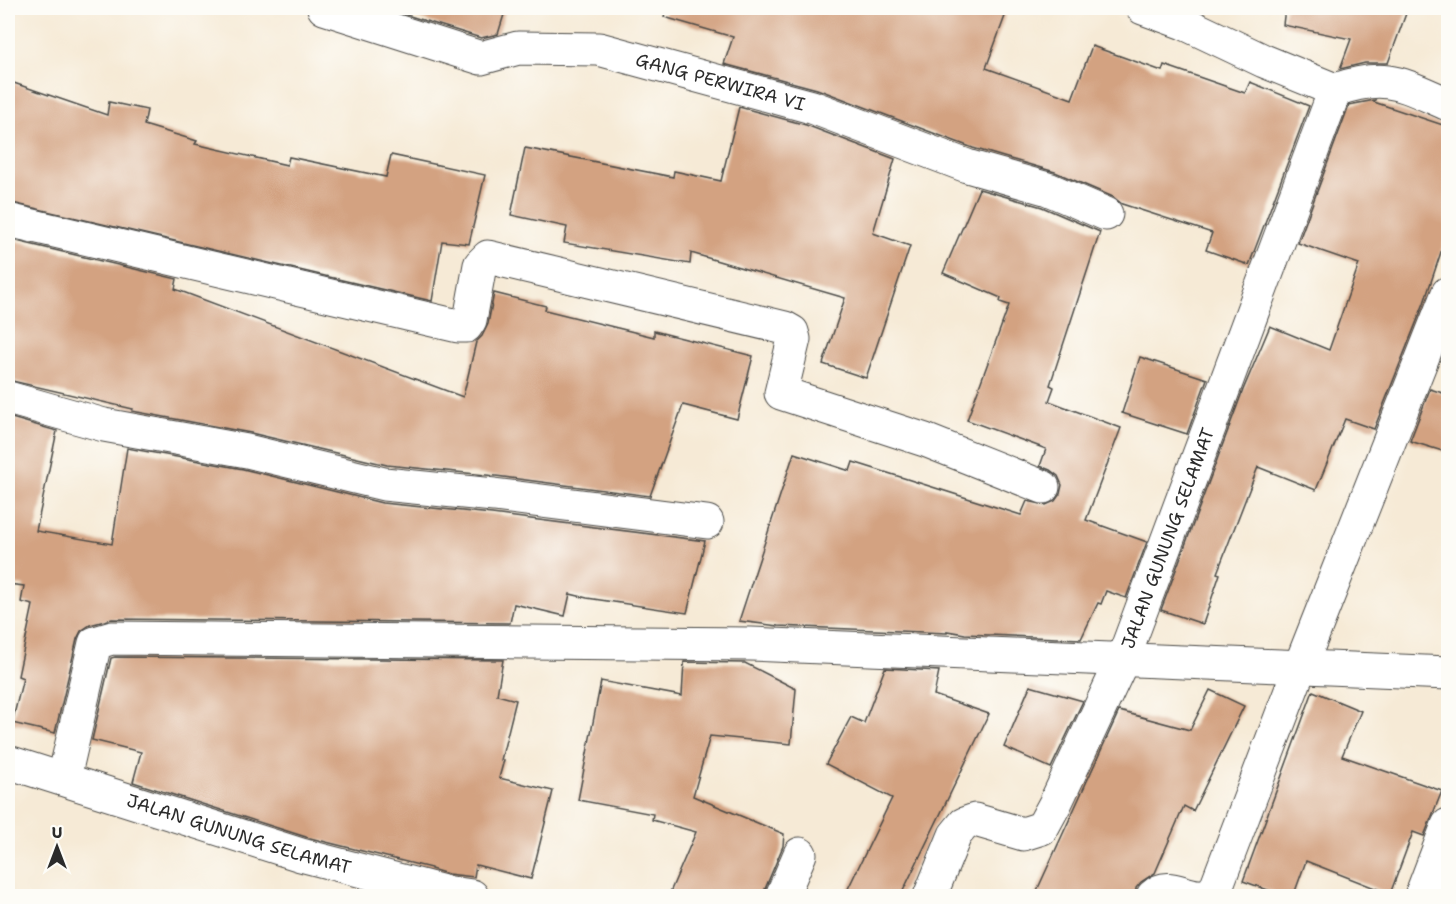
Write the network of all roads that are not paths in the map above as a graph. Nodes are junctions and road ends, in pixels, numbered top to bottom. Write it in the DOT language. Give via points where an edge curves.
graph roads {
  1 [pos="324,8"];
  2 [pos="1143,8"];
  3 [pos="1335,90"];
  4 [pos="1449,104"];
  5 [pos="1106,214"];
  6 [pos="8,220"];
  7 [pos="1449,293"];
  8 [pos="8,398"];
  9 [pos="1043,487"];
  10 [pos="706,522"];
  11 [pos="1123,659"];
  12 [pos="1300,667"];
  13 [pos="1449,673"];
  14 [pos="8,762"];
  15 [pos="64,778"];
  16 [pos="1449,825"];
  17 [pos="800,854"];
  18 [pos="472,897"];
  19 [pos="782,897"];
  20 [pos="930,897"];
  21 [pos="1153,897"];
  22 [pos="1198,897"];
  23 [pos="1206,897"];
  24 [pos="1421,897"];
  1 -- 5 [label="street, GANG PERWIRA VI" via="481,58 518,48 598,49 812,107 967,166 1048,189"];
  2 -- 3 [label="street"];
  3 -- 4 [label="street" via="1358,82 1397,82"];
  3 -- 11 [label="street, JALAN GUNUNG SELAMAT"];
  6 -- 9 [label="street" via="458,326 466,326 470,320 480,265 488,257 785,328 794,339 781,393 925,441"];
  7 -- 12 [label="street"];
  8 -- 10 [label="street" via="104,425 247,451 384,484"];
  11 -- 12 [label="street"];
  11 -- 15 [label="street" via="751,644 112,638 95,643"];
  11 -- 20 [label="street, JALAN GUNUNG SELAMAT" via="1042,828 1023,834 975,820 963,824"];
  12 -- 13 [label="street"];
  12 -- 23 [label="street" via="1218,884"];
  14 -- 15 [label="street, JALAN GUNUNG SELAMAT"];
  15 -- 18 [label="street, JALAN GUNUNG SELAMAT" via="302,855"];
  16 -- 24 [label="street"];
  17 -- 19 [label="street"];
  21 -- 22 [label="street" via="1172,888"];
}
